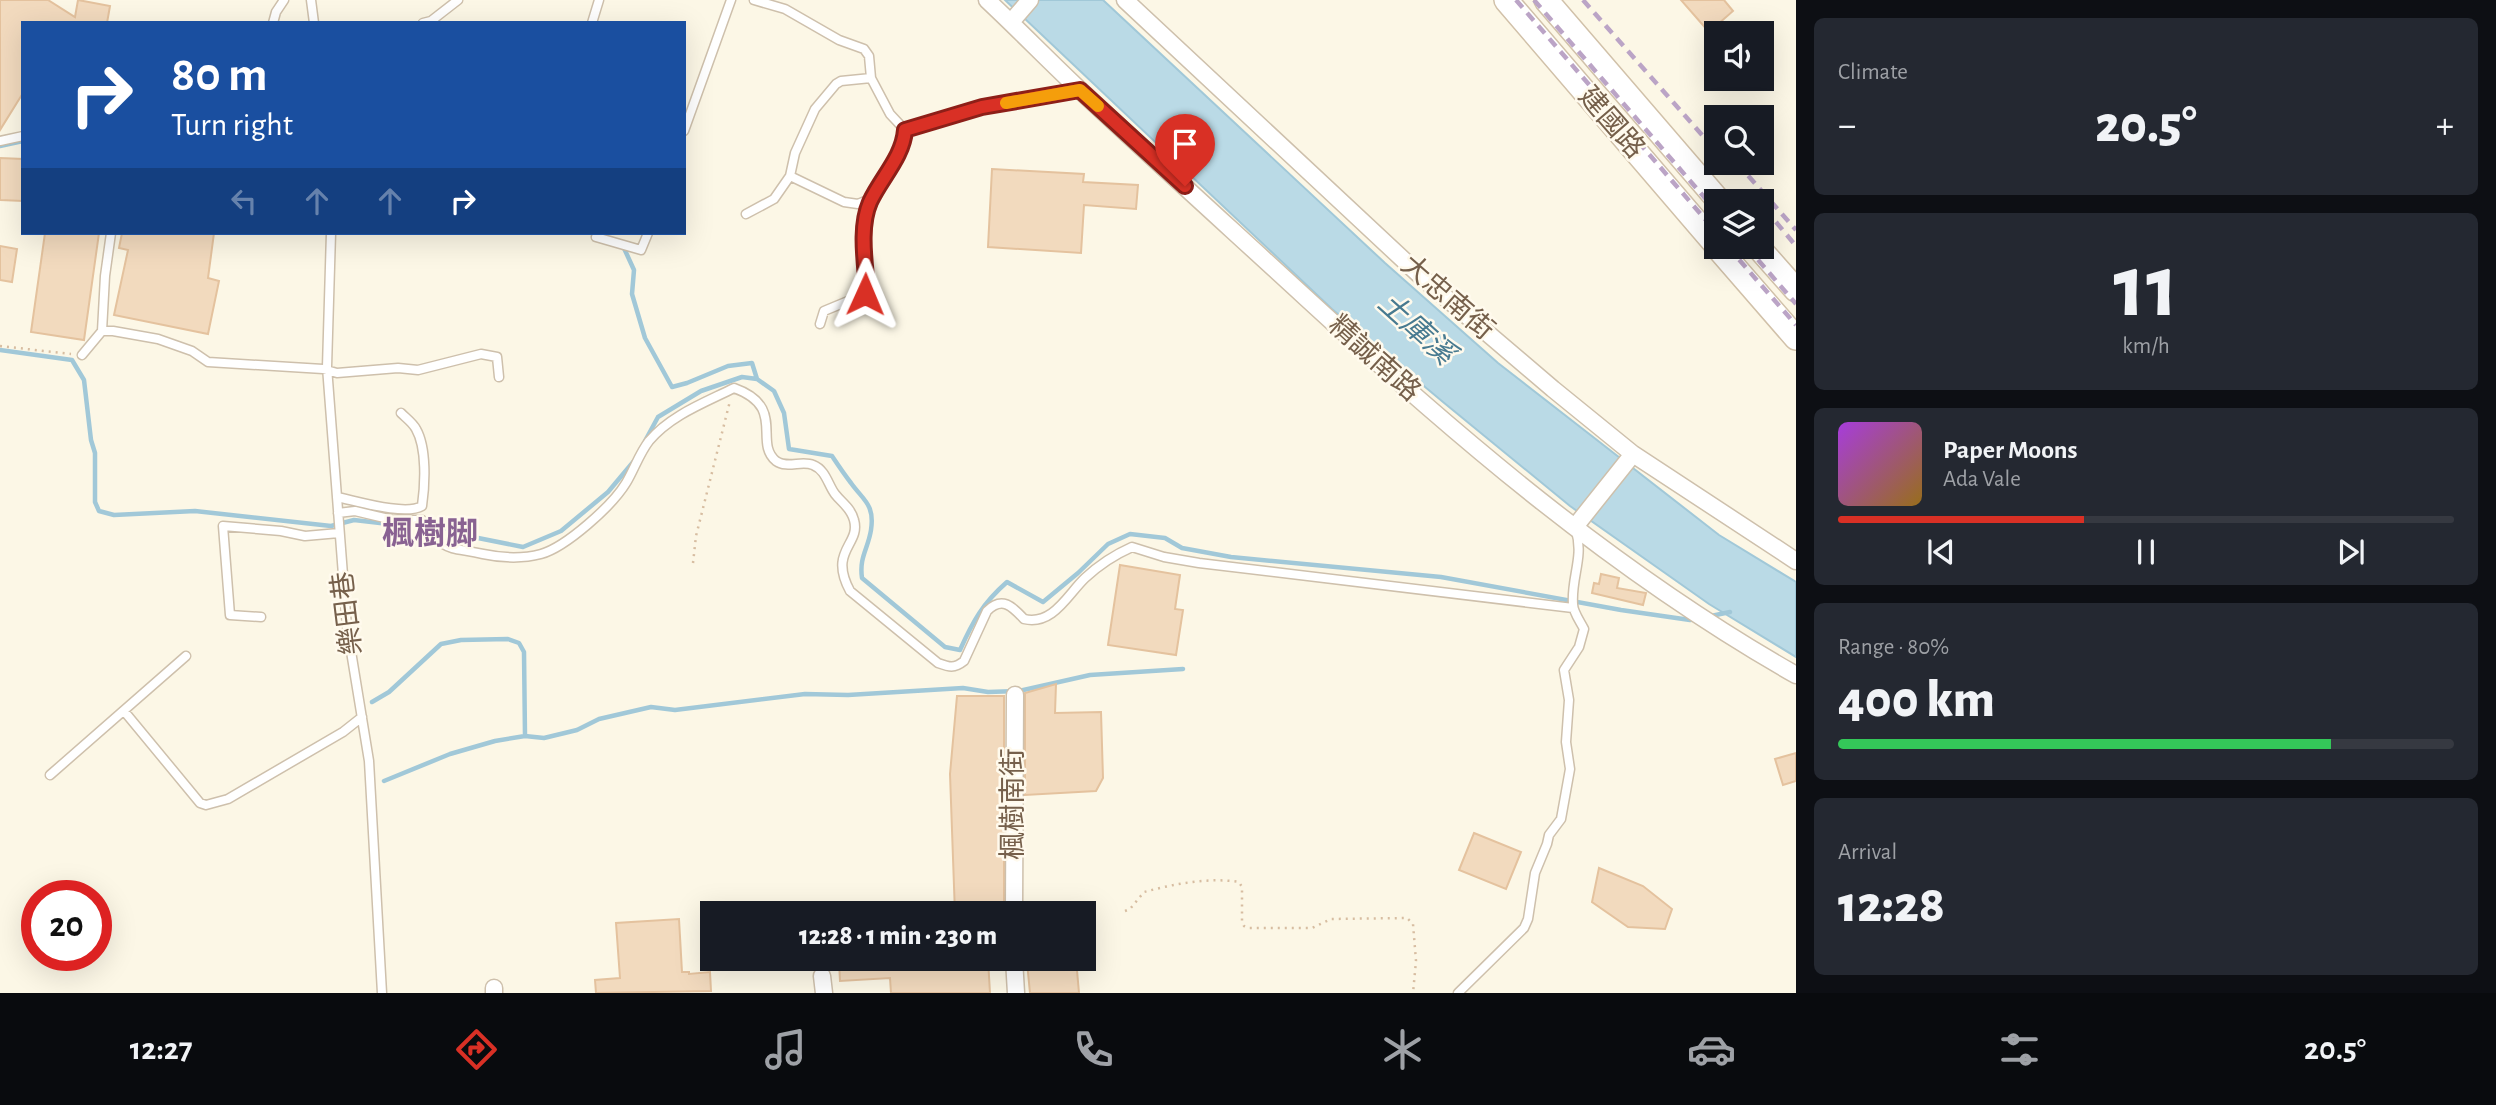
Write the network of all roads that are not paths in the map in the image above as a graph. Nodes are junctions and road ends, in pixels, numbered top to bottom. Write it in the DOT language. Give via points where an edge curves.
graph roads {
  1 [pos="284,0"];
  2 [pos="311,0"];
  3 [pos="458,0"];
  4 [pos="600,0"];
  5 [pos="731,0"];
  6 [pos="754,0"];
  7 [pos="987,0"];
  8 [pos="1030,0"];
  9 [pos="1125,0"];
  10 [pos="1506,0"];
  11 [pos="1546,0"];
  12 [pos="1013,19"];
  13 [pos="274,21"];
  14 [pos="314,21"];
  15 [pos="431,21"];
  16 [pos="593,21"];
  17 [pos="871,78"];
  18 [pos="1080,90"];
  19 [pos="686,125"];
  20 [pos="905,130"];
  21 [pos="21,136"];
  22 [pos="0,141"];
  23 [pos="790,176"];
  24 [pos="1709,189"];
  25 [pos="872,198"];
  26 [pos="746,215"];
  27 [pos="1704,231"];
  28 [pos="111,235"];
  29 [pos="331,235"];
  30 [pos="647,235"];
  31 [pos="596,237"];
  32 [pos="1728,259"];
  33 [pos="1769,259"];
  34 [pos="1796,290"];
  35 [pos="820,324"];
  36 [pos="102,331"];
  37 [pos="1796,338"];
  38 [pos="82,355"];
  39 [pos="328,371"];
  40 [pos="499,377"];
  41 [pos="401,413"];
  42 [pos="1633,454"];
  43 [pos="337,497"];
  44 [pos="338,513"];
  45 [pos="1577,525"];
  46 [pos="339,533"];
  47 [pos="1796,561"];
  48 [pos="1573,608"];
  49 [pos="261,617"];
  50 [pos="186,656"];
  51 [pos="1796,675"];
  52 [pos="1014,695"];
  53 [pos="124,711"];
  54 [pos="362,716"];
  55 [pos="50,775"];
  56 [pos="1014,901"];
  57 [pos="1015,971"];
  58 [pos="822,976"];
  59 [pos="382,993"];
  60 [pos="824,993"];
  61 [pos="1016,993"];
  62 [pos="1458,993"];
  1 -- 13 [label="lane"];
  2 -- 14 [label="lane"];
  3 -- 15 [label="lane"];
  4 -- 16 [label="lane"];
  5 -- 19 [label="lane"];
  6 -- 17 [label="lane" via="785,9 864,49"];
  7 -- 12 [label="street, 精誠南路"];
  8 -- 12 [label="street"];
  9 -- 42 [label="street, 大忠南街" via="1425,280"];
  10 -- 27 [label="main road, 建國路"];
  11 -- 24 [label="main road, 建國路"];
  12 -- 18 [label="street, 精誠南路"];
  17 -- 20 [label="lane" via="890,114"];
  17 -- 23 [label="lane" via="841,81 816,109 795,153"];
  18 -- 20 [label="lane" via="982,107"];
  18 -- 45 [label="street, 精誠南路" via="1485,458"];
  20 -- 25 [label="lane" via="904,143"];
  21 -- 22 [label="lane"];
  23 -- 25 [label="lane" via="844,202 858,204"];
  23 -- 26 [label="lane" via="774,199"];
  25 -- 35 [label="lane" via="865,221 865,294 824,311"];
  28 -- 36 [label="lane"];
  29 -- 39 [label="lane, 樂田巷"];
  30 -- 31 [label="lane" via="641,250"];
  32 -- 37 [label="main road, 建國路"];
  33 -- 34 [label="main road"];
  36 -- 38 [label="lane"];
  36 -- 39 [label="lane" via="158,339 208,362"];
  39 -- 40 [label="lane" via="418,370 481,354 496,357"];
  39 -- 43 [label="lane, 樂田巷"];
  41 -- 43 [label="lane" via="421,439 422,506 415,510"];
  42 -- 45 [label="street"];
  42 -- 47 [label="street, 大忠南街"];
  43 -- 44 [label="lane, 樂田巷"];
  44 -- 46 [label="lane, 樂田巷"];
  44 -- 48 [label="lane" via="422,520 438,543 452,549 512,558 541,554 557,548 601,513 625,485 648,442 666,425 734,388 748,393 764,410 775,460 816,466 849,508 855,528 841,565 850,591 938,663 949,667 964,661 993,605 1008,603 1024,619 1039,620 1060,607 1093,571 1132,547 1199,563"];
  45 -- 48 [label="lane" via="1580,544"];
  45 -- 51 [label="street, 精誠南路" via="1693,611"];
  46 -- 49 [label="lane" via="305,537 223,526 230,615"];
  46 -- 54 [label="lane, 樂田巷" via="347,627"];
  48 -- 62 [label="lane" via="1584,629 1564,670 1570,769 1561,819 1538,861 1524,928"];
  50 -- 53 [label="lane"];
  52 -- 56 [label="street, 楓樹南街"];
  53 -- 54 [label="lane" via="206,805 228,799 343,733"];
  53 -- 55 [label="lane"];
  54 -- 59 [label="lane, 樂田巷" via="369,761"];
  57 -- 61 [label="street"];
  58 -- 60 [label="street"];
}
